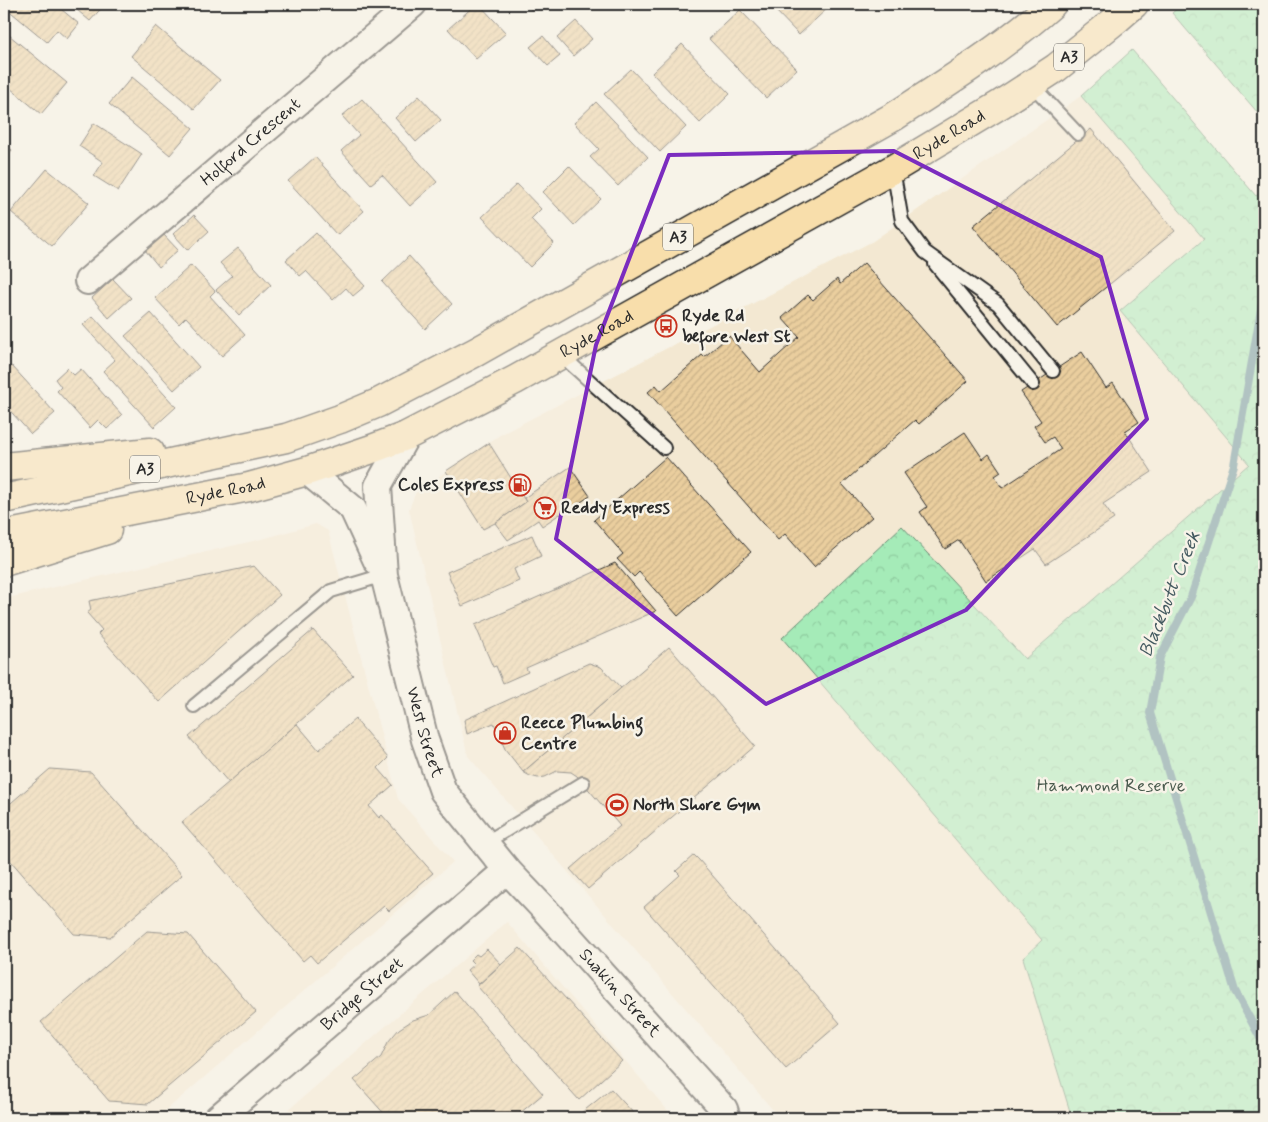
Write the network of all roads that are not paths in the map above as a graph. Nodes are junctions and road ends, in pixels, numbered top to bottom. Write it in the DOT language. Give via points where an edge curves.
graph roads {
  1 [pos="410,4"];
  2 [pos="1052,4"];
  3 [pos="1134,4"];
  4 [pos="1031,84"];
  5 [pos="1078,134"];
  6 [pos="893,169"];
  7 [pos="926,252"];
  8 [pos="88,281"];
  9 [pos="561,355"];
  10 [pos="1053,371"];
  11 [pos="1033,384"];
  12 [pos="406,436"];
  13 [pos="286,438"];
  14 [pos="664,448"];
  15 [pos="4,467"];
  16 [pos="308,470"];
  17 [pos="249,487"];
  18 [pos="4,499"];
  19 [pos="4,535"];
  20 [pos="4,562"];
  21 [pos="384,575"];
  22 [pos="194,706"];
  23 [pos="583,783"];
  24 [pos="485,843"];
  25 [pos="507,870"];
  26 [pos="218,1118"];
  27 [pos="728,1118"];
  1 -- 8 [label="street, Holford Crescent"];
  2 -- 13 [label="highway, A3" via="948,82 895,116 476,352 378,403"];
  3 -- 4 [label="highway, Ryde Road / A3" via="1056,68"];
  4 -- 5 [label="lane"];
  4 -- 6 [label="highway, Ryde Road / A3"];
  6 -- 7 [label="lane" via="902,221"];
  6 -- 9 [label="highway, Ryde Road / A3"];
  7 -- 10 [label="lane" via="998,304"];
  7 -- 11 [label="lane"];
  9 -- 12 [label="highway, Ryde Road / A3"];
  9 -- 14 [label="lane"];
  12 -- 16 [label="highway, Ryde Road / A3"];
  12 -- 21 [label="street, West Street" via="378,486"];
  13 -- 15 [label="highway"];
  13 -- 18 [label="highway, A3"];
  16 -- 17 [label="highway, Ryde Road / A3"];
  16 -- 21 [label="street, West Street" via="353,509"];
  17 -- 19 [label="highway, Ryde Road / A3"];
  17 -- 20 [label="highway"];
  21 -- 22 [label="lane" via="331,591"];
  21 -- 24 [label="street, West Street" via="425,740 443,791"];
  23 -- 24 [label="lane"];
  24 -- 25 [label="street, West Street"];
  25 -- 26 [label="street, Bridge Street"];
  25 -- 27 [label="street, Suakin Street" via="724,1109"];
}
